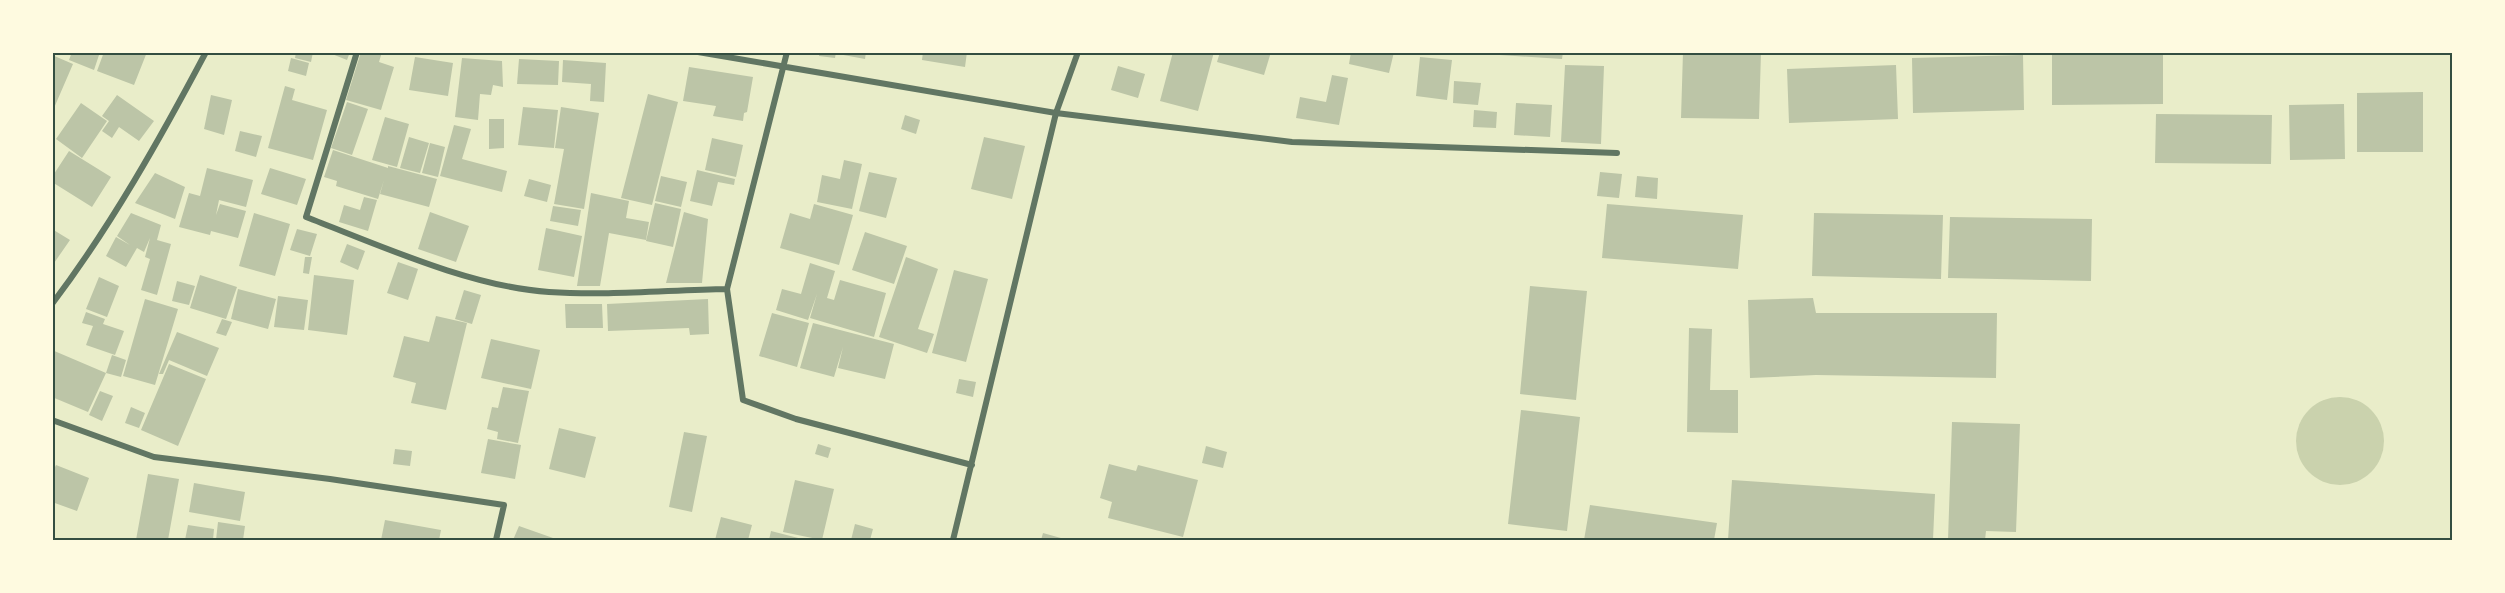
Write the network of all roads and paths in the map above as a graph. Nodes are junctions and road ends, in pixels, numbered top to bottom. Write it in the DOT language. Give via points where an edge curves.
graph roads {
  1 [pos="206,52"];
  2 [pos="357,52"];
  3 [pos="698,52"];
  4 [pos="787,52"];
  5 [pos="1078,52"];
  6 [pos="782,68"];
  7 [pos="1056,112"];
  8 [pos="1617,153"];
  9 [pos="727,289"];
  10 [pos="52,304"];
  11 [pos="52,420"];
  12 [pos="972,465"];
  13 [pos="496,540"];
  14 [pos="953,540"];
  1 -- 10 [label="street" via="172,117 72,279"];
  2 -- 9 [label="street" via="306,217 487,282 548,292"];
  3 -- 6 [label="street"];
  4 -- 6 [label="street"];
  5 -- 7 [label="street"];
  6 -- 7 [label="street"];
  6 -- 9 [label="street"];
  7 -- 8 [label="street" via="1292,142"];
  7 -- 12 [label="street"];
  9 -- 12 [label="street" via="743,400 796,419"];
  11 -- 13 [label="street" via="154,457 504,505"];
  12 -- 14 [label="street"];
}
